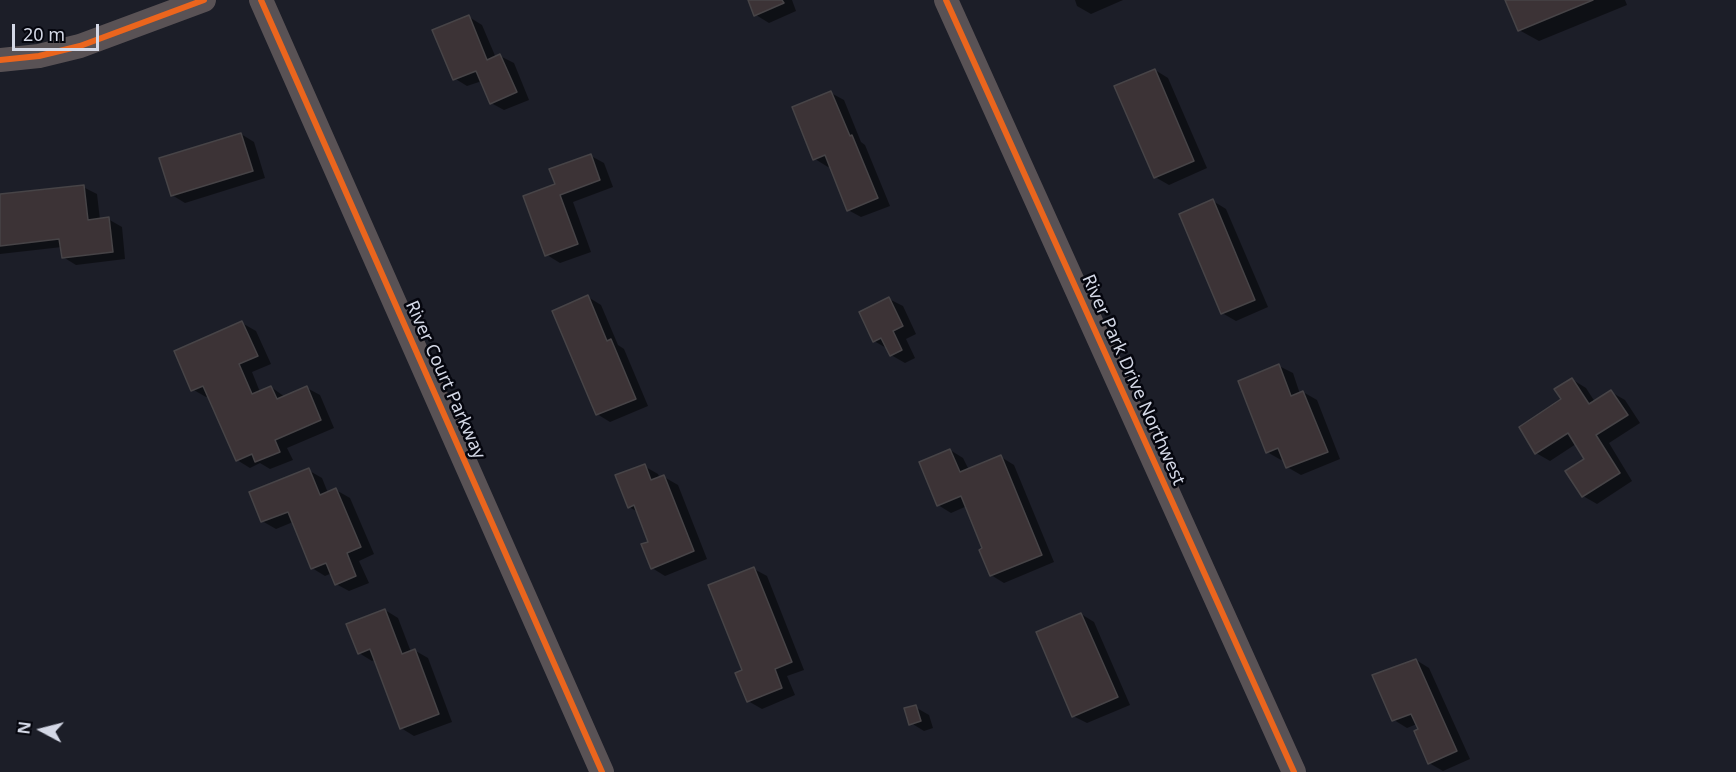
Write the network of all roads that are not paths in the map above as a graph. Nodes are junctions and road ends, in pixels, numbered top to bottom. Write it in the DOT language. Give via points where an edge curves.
graph roads {
  1 [pos="204,0"];
  2 [pos="261,0"];
  3 [pos="946,0"];
  4 [pos="0,60"];
  5 [pos="602,772"];
  6 [pos="1294,772"];
  1 -- 4 [label="street" via="80,46"];
  2 -- 5 [label="street, River Court Parkway"];
  3 -- 6 [label="street, River Park Drive Northwest"];
}
